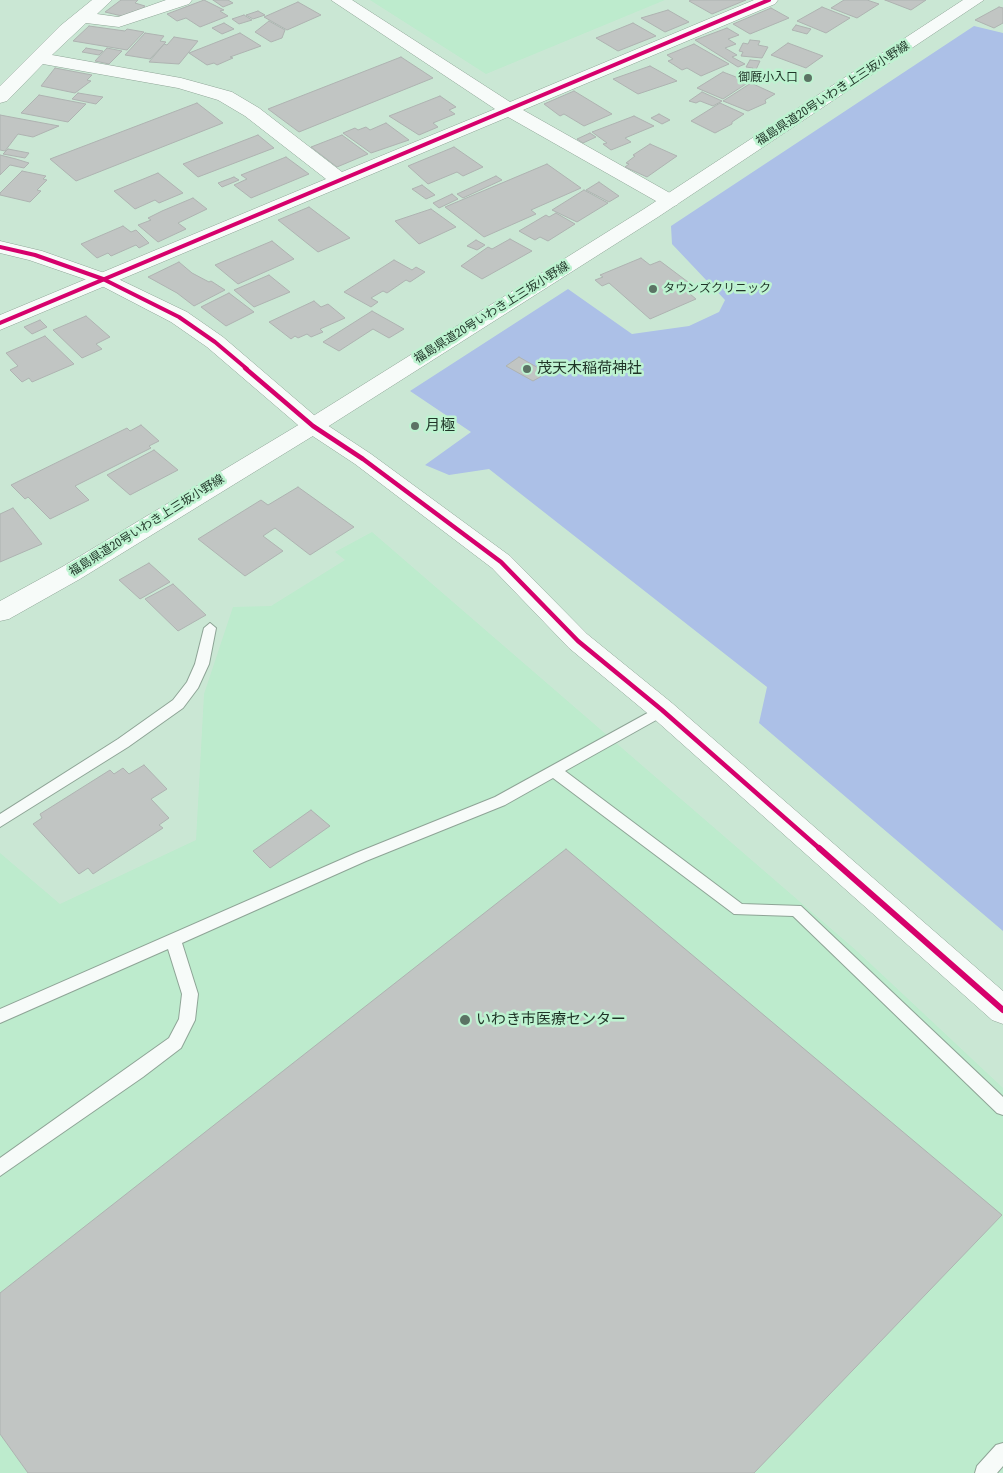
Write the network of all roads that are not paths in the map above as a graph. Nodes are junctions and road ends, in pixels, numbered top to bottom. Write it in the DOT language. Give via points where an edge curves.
graph roads {
  1 [pos="104,0"];
  2 [pos="184,0"];
  3 [pos="340,0"];
  4 [pos="769,0"];
  5 [pos="975,0"];
  6 [pos="82,17"];
  7 [pos="39,58"];
  8 [pos="0,97"];
  9 [pos="508,109"];
  10 [pos="340,180"];
  11 [pos="670,201"];
  12 [pos="0,247"];
  13 [pos="103,279"];
  14 [pos="0,323"];
  15 [pos="313,426"];
  16 [pos="0,612"];
  17 [pos="210,628"];
  18 [pos="662,710"];
  19 [pos="554,771"];
  20 [pos="0,821"];
  21 [pos="173,940"];
  22 [pos="1003,1010"];
  23 [pos="0,1016"];
  24 [pos="1003,1108"];
  25 [pos="0,1168"];
  26 [pos="1003,1452"];
  27 [pos="984,1473"];
  1 -- 6 [label="street"];
  2 -- 6 [label="street" via="119,22"];
  3 -- 9 [label="street"];
  4 -- 9 [label="street"];
  5 -- 11 [label="street, 福島県道20号いわき上三坂小野線"];
  6 -- 7 [label="street"];
  7 -- 8 [label="street"];
  7 -- 10 [label="street" via="181,83 225,96 252,112"];
  9 -- 10 [label="street"];
  9 -- 11 [label="street"];
  10 -- 13 [label="street"];
  11 -- 15 [label="street, 福島県道20号いわき上三坂小野線"];
  12 -- 13 [label="street" via="35,255"];
  13 -- 14 [label="street"];
  13 -- 15 [label="street" via="179,317 215,342"];
  15 -- 16 [label="street, 福島県道20号いわき上三坂小野線" via="71,573"];
  15 -- 18 [label="street" via="500,562 578,641"];
  17 -- 20 [label="lane" via="202,664 193,684 178,704 115,749"];
  18 -- 19 [label="lane"];
  18 -- 22 [label="street"];
  19 -- 21 [label="lane" via="500,801 361,857"];
  19 -- 24 [label="lane" via="739,910 796,910"];
  21 -- 23 [label="lane"];
  21 -- 25 [label="lane" via="190,994 187,1020 175,1043"];
  26 -- 27 [label="lane"];
}
